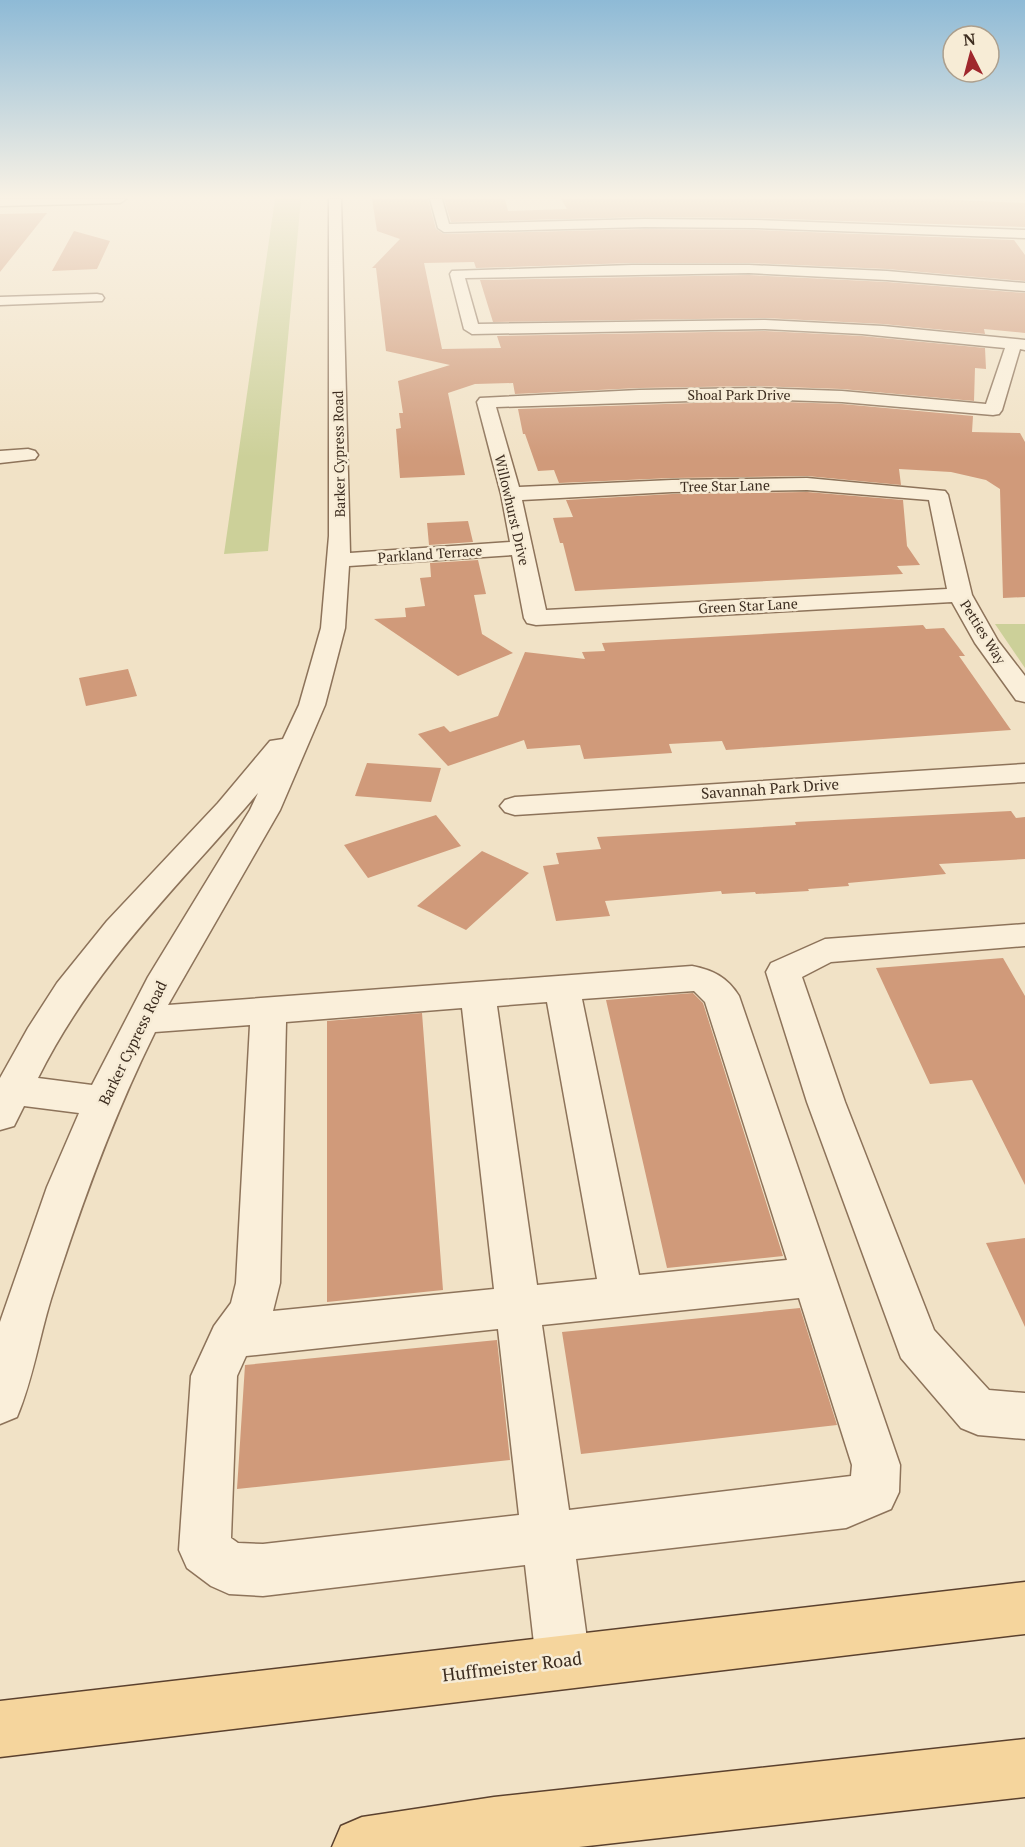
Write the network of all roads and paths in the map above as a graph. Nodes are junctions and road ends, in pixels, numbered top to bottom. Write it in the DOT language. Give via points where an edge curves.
graph roads {
  1 [pos="336,285"];
  2 [pos="460,285"];
  3 [pos="1006,285"];
  4 [pos="1025,287"];
  5 [pos="97,298"];
  6 [pos="0,301"];
  7 [pos="1020,345"];
  8 [pos="486,402"];
  9 [pos="28,455"];
  10 [pos="0,457"];
  11 [pos="511,494"];
  12 [pos="938,495"];
  13 [pos="522,548"];
  14 [pos="339,560"];
  15 [pos="960,595"];
  16 [pos="536,618"];
  17 [pos="1025,694"];
  18 [pos="312,705"];
  19 [pos="1025,773"];
  20 [pos="515,806"];
  21 [pos="1025,935"];
  22 [pos="562,988"];
  23 [pos="478,994"];
  24 [pos="269,1010"];
  25 [pos="144,1020"];
  26 [pos="104,1101"];
  27 [pos="6,1103"];
  28 [pos="814,1277"];
  29 [pos="622,1296"];
  30 [pos="517,1307"];
  31 [pos="234,1336"];
  32 [pos="0,1401"];
  33 [pos="1025,1416"];
  34 [pos="546,1538"];
  35 [pos="1025,1608"];
  36 [pos="563,1661"];
  37 [pos="0,1729"];
  38 [pos="1025,1768"];
  39 [pos="496,1837"];
  40 [pos="362,1847"];
  1 -- 14 [label="street, Barker Cypress Road"];
  2 -- 7 [label="street" via="472,329 758,325 861,329"];
  3 -- 4 [label="street"];
  5 -- 6 [label="street"];
  7 -- 8 [label="street, Shoal Park Drive" via="993,410 791,394"];
  8 -- 11 [label="street, Willowhurst Drive"];
  9 -- 10 [label="street"];
  11 -- 12 [label="street, Tree Star Lane" via="807,484"];
  11 -- 13 [label="street, Willowhurst Drive"];
  12 -- 15 [label="street, Petties Way"];
  13 -- 14 [label="street, Parkland Terrace"];
  13 -- 16 [label="street, Willowhurst Drive"];
  14 -- 18 [label="street, Barker Cypress Road" via="333,628"];
  15 -- 16 [label="street, Green Star Lane"];
  15 -- 17 [label="street, Petties Way" via="987,643"];
  18 -- 25 [label="street, Barker Cypress Road" via="265,810 160,986"];
  18 -- 27 [label="street, Barker Cypress Road" via="254,780 110,941 69,993"];
  19 -- 20 [label="street, Savannah Park Drive"];
  21 -- 33 [label="street" via="825,951 783,972 826,1102 917,1343 978,1412"];
  22 -- 23 [label="street"];
  22 -- 28 [label="street" via="692,978 705,981 721,996"];
  22 -- 29 [label="street"];
  23 -- 24 [label="street"];
  23 -- 30 [label="street"];
  24 -- 25 [label="street"];
  24 -- 31 [label="street" via="258,1283 251,1312"];
  25 -- 26 [label="street, Barker Cypress Road"];
  26 -- 27 [label="street"];
  26 -- 32 [label="street, Barker Cypress Road" via="67,1187"];
  28 -- 29 [label="street"];
  28 -- 34 [label="street" via="876,1465 874,1492 846,1503"];
  29 -- 30 [label="street"];
  30 -- 31 [label="street"];
  30 -- 34 [label="street"];
  31 -- 34 [label="street" via="214,1376 205,1550 229,1568 263,1570"];
  34 -- 36 [label="street"];
  35 -- 36 [label="main road, Huffmeister Road"];
  36 -- 37 [label="main road, Huffmeister Road"];
  38 -- 39 [label="main road"];
  39 -- 40 [label="main road"];
}
